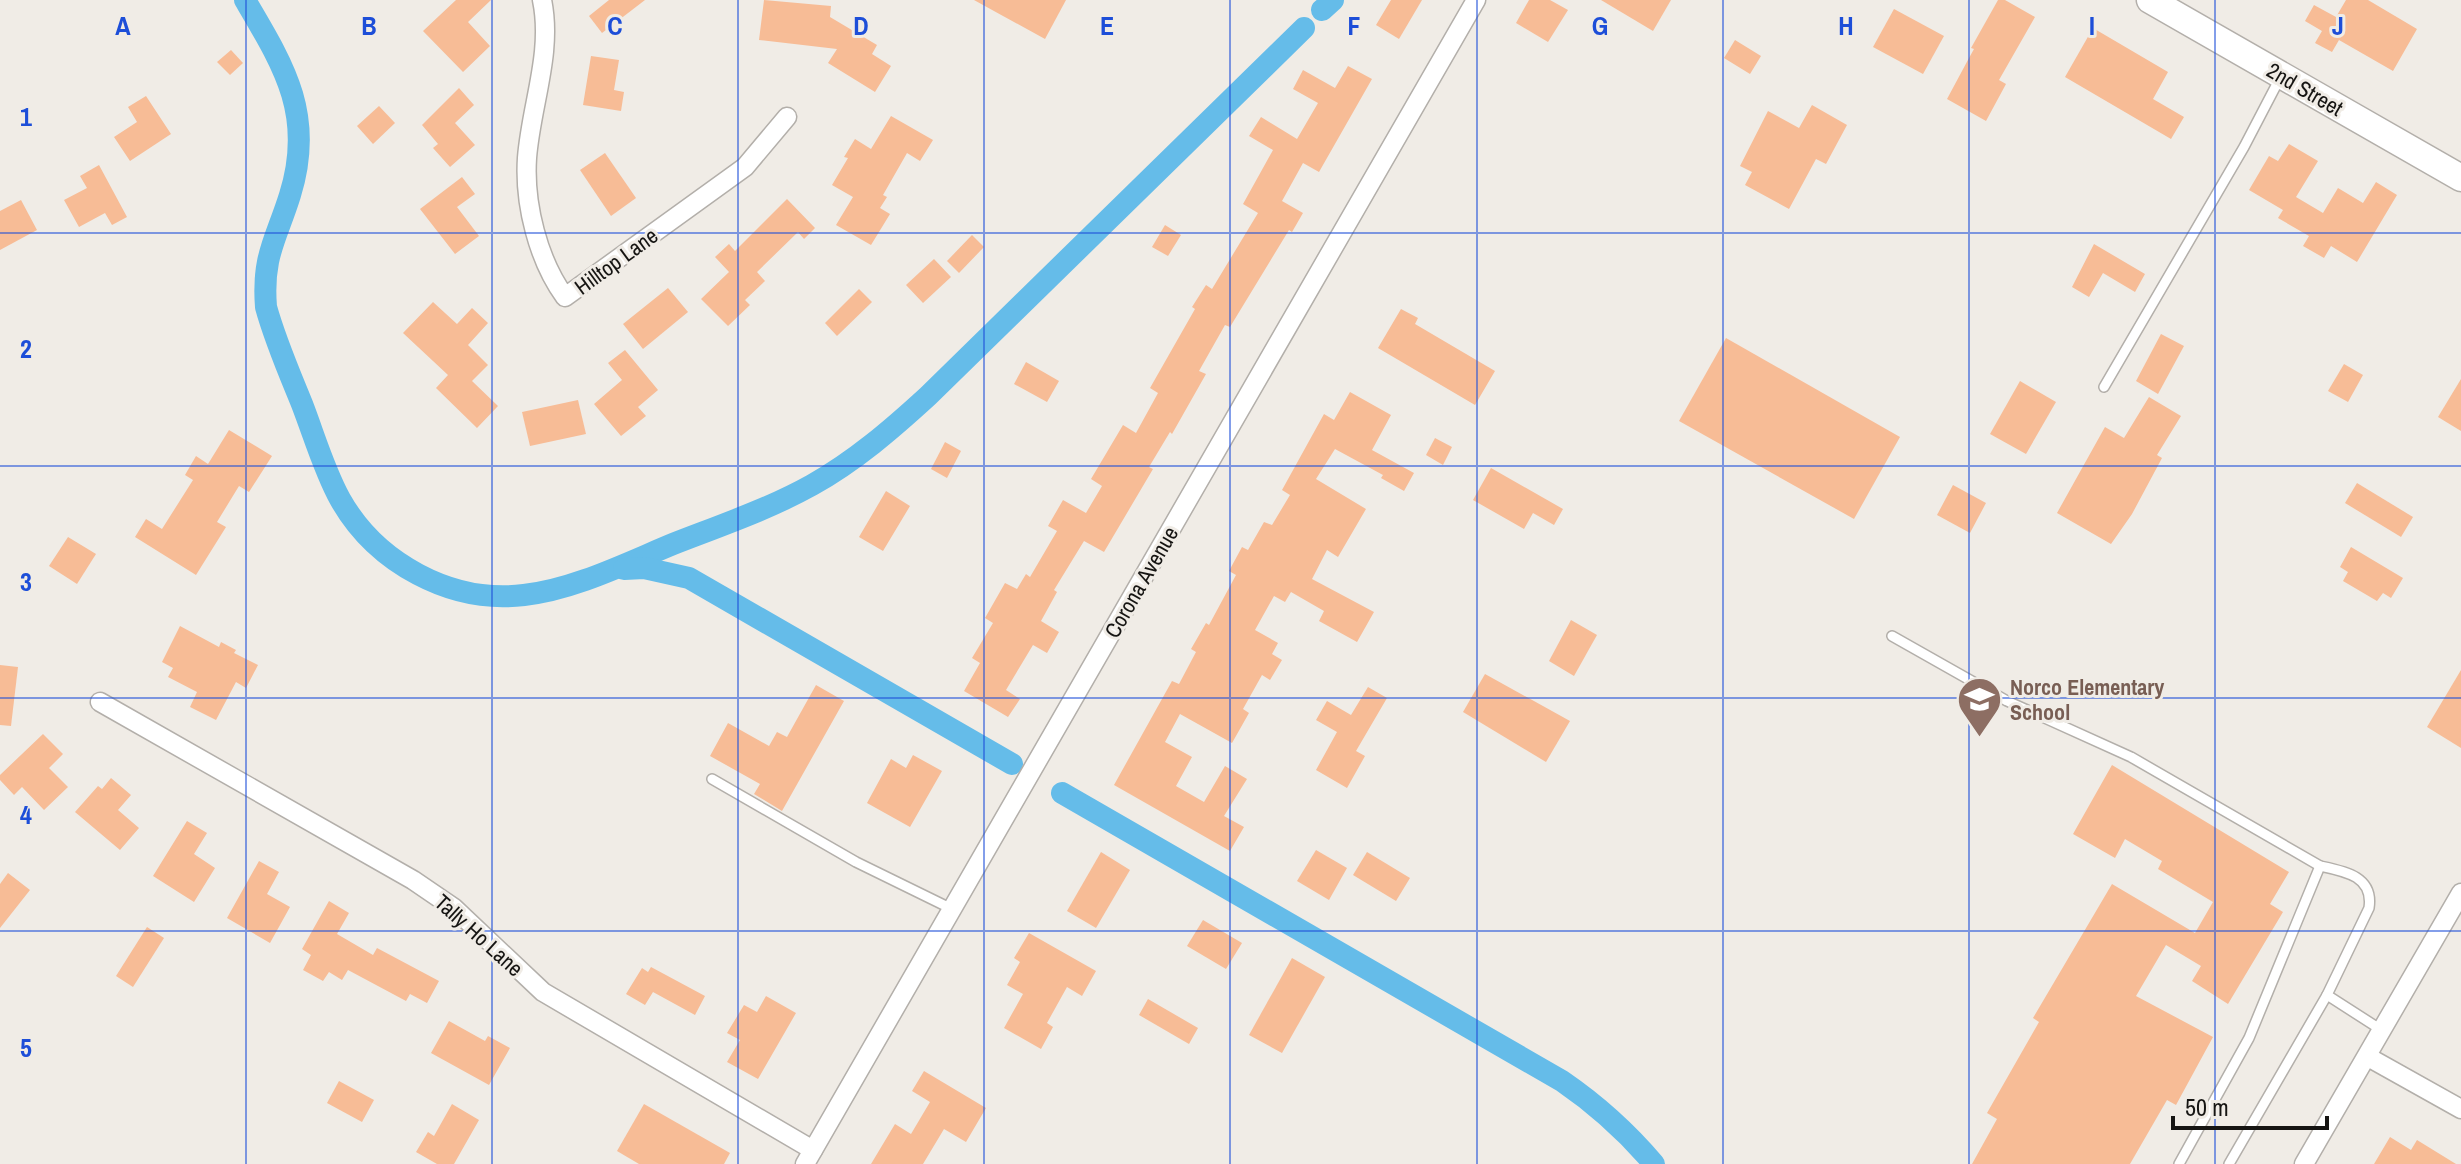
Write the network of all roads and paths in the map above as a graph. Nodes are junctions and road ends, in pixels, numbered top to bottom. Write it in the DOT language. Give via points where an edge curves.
graph roads {
  1 [pos="542,0"];
  2 [pos="1476,0"];
  3 [pos="2150,0"];
  4 [pos="2282,75"];
  5 [pos="787,117"];
  6 [pos="2461,178"];
  7 [pos="2104,387"];
  8 [pos="1892,636"];
  9 [pos="100,702"];
  10 [pos="712,779"];
  11 [pos="2320,866"];
  12 [pos="2461,893"];
  13 [pos="952,909"];
  14 [pos="2327,995"];
  15 [pos="2383,1031"];
  16 [pos="2368,1057"];
  17 [pos="2461,1109"];
  18 [pos="809,1157"];
  19 [pos="2179,1164"];
  20 [pos="2229,1164"];
  21 [pos="2304,1164"];
  1 -- 5 [label="street, Hilltop Lane" via="544,56 527,157 528,196 549,275 565,297 745,167"];
  2 -- 13 [label="street, Corona Avenue"];
  3 -- 4 [label="street, 2nd Street"];
  4 -- 6 [label="street, 2nd Street"];
  4 -- 7 [label="lane"];
  8 -- 11 [label="lane" via="2007,701 2131,757"];
  9 -- 18 [label="street, Tally Ho Lane" via="413,880 454,908 543,992"];
  10 -- 13 [label="lane" via="856,862"];
  11 -- 14 [label="lane" via="2354,875 2367,887 2370,900"];
  11 -- 19 [label="lane" via="2249,1038"];
  12 -- 15 [label="street"];
  13 -- 18 [label="street, Corona Avenue"];
  14 -- 15 [label="lane"];
  14 -- 20 [label="lane"];
  15 -- 16 [label="street"];
  16 -- 17 [label="street"];
  16 -- 21 [label="street"];
}
